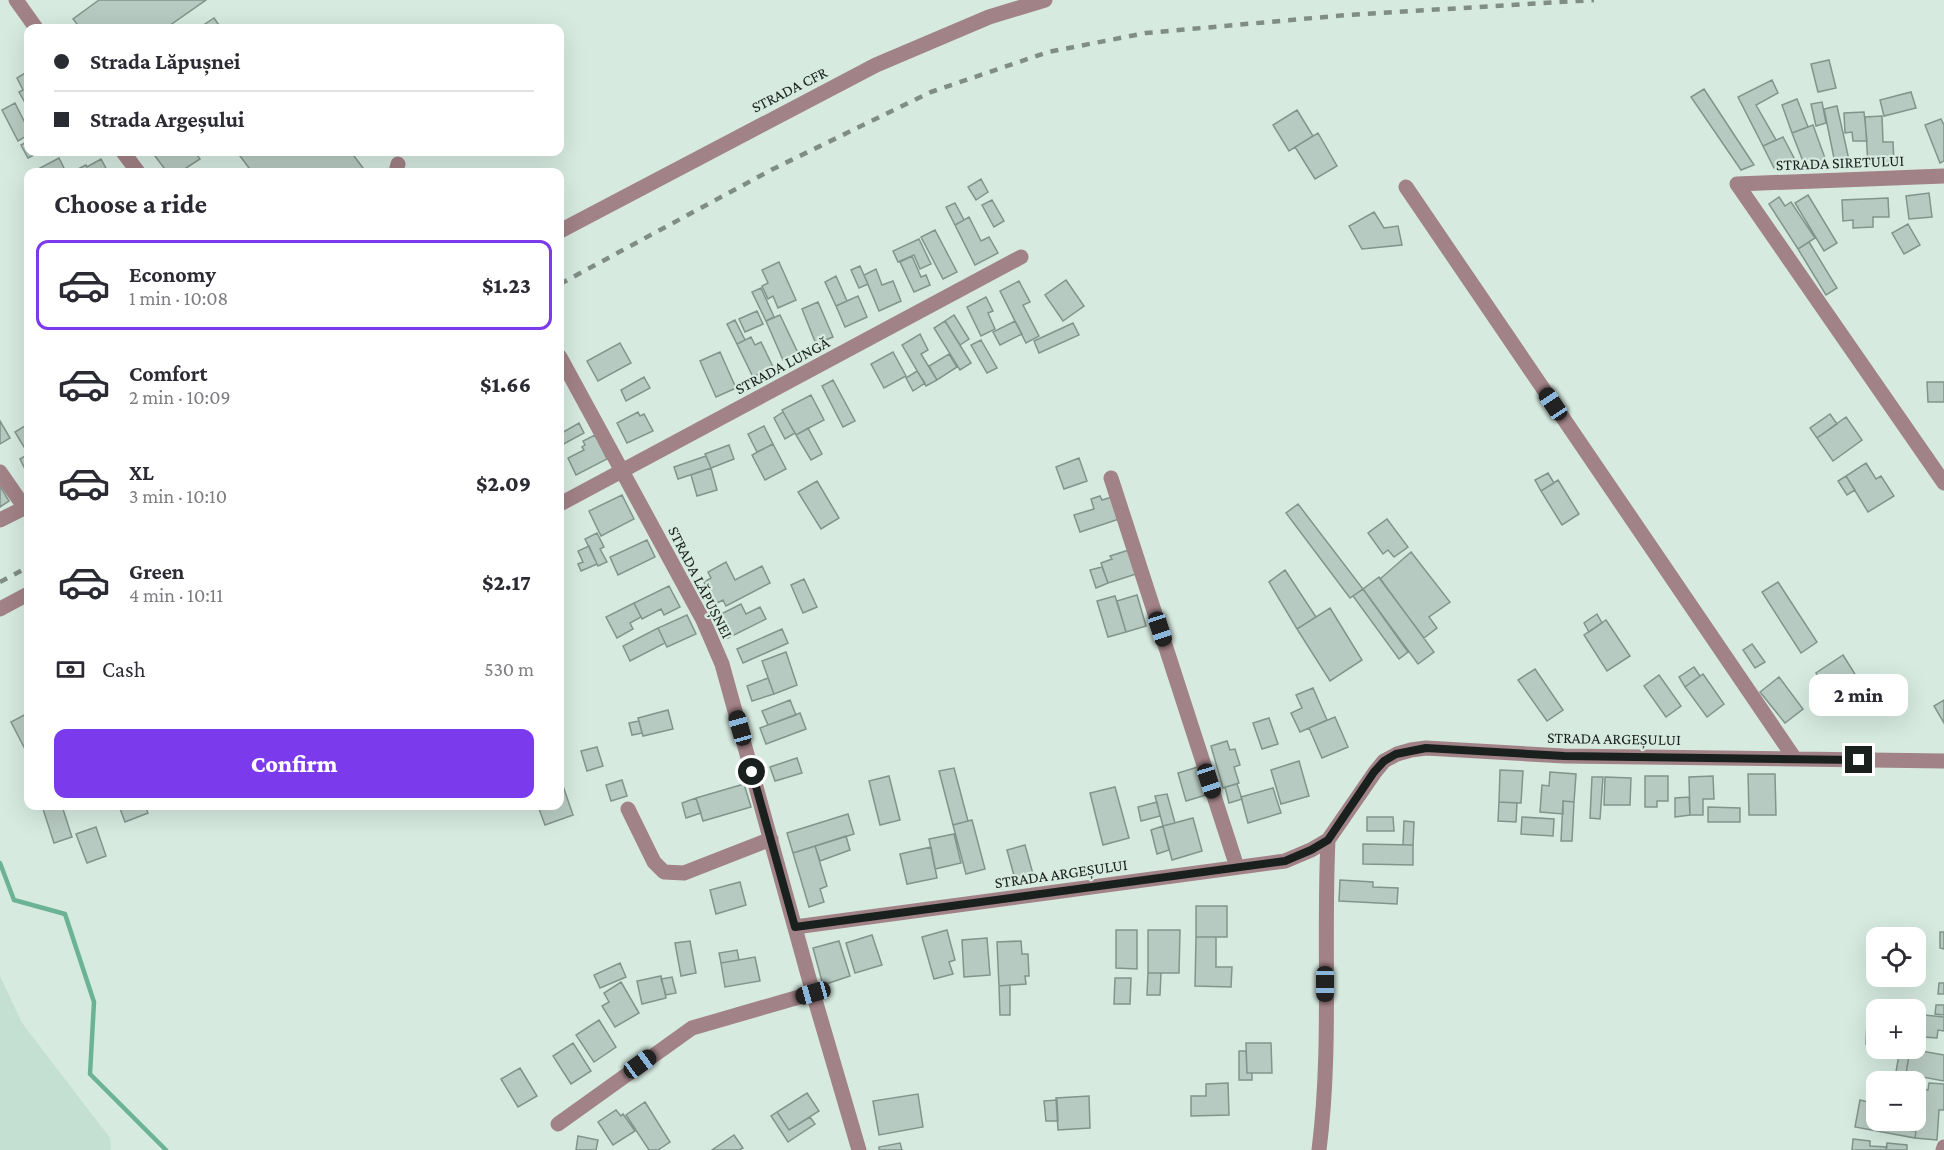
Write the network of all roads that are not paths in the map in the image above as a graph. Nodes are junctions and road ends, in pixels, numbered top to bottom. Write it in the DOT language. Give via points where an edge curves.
graph roads {
  1 [pos="16,0"];
  2 [pos="1045,0"];
  3 [pos="33,24"];
  4 [pos="1944,176"];
  5 [pos="1406,187"];
  6 [pos="564,229"];
  7 [pos="1021,257"];
  8 [pos="564,364"];
  9 [pos="622,471"];
  10 [pos="0,472"];
  11 [pos="1111,477"];
  12 [pos="1944,483"];
  13 [pos="564,502"];
  14 [pos="24,503"];
  15 [pos="24,508"];
  16 [pos="0,520"];
  17 [pos="24,596"];
  18 [pos="0,609"];
  19 [pos="1795,759"];
  20 [pos="1944,761"];
  21 [pos="628,809"];
  22 [pos="771,839"];
  23 [pos="1328,840"];
  24 [pos="1237,867"];
  25 [pos="795,927"];
  26 [pos="813,993"];
  27 [pos="558,1124"];
  28 [pos="859,1150"];
  29 [pos="1319,1150"];
  1 -- 3 [label="street"];
  2 -- 6 [label="street, STRADA CFR" via="989,17 876,65"];
  4 -- 12 [label="street, STRADA SIRETULUI" via="1737,184"];
  5 -- 19 [label="street"];
  7 -- 9 [label="street, STRADA LUNGĂ"];
  8 -- 9 [label="street, STRADA LĂPUȘNEI"];
  9 -- 13 [label="street, STRADA LUNGĂ"];
  9 -- 22 [label="street, STRADA LĂPUȘNEI" via="703,620 722,664"];
  10 -- 14 [label="street"];
  11 -- 24 [label="street"];
  15 -- 16 [label="street"];
  17 -- 18 [label="street"];
  19 -- 20 [label="street, STRADA ARGEȘULUI"];
  19 -- 23 [label="street, STRADA ARGEȘULUI" via="1411,750 1384,761"];
  21 -- 22 [label="street" via="654,862 664,872 684,873"];
  22 -- 25 [label="street, STRADA LĂPUȘNEI"];
  23 -- 24 [label="street, STRADA ARGEȘULUI" via="1285,861"];
  23 -- 29 [label="street" via="1324,1113"];
  24 -- 25 [label="street, STRADA ARGEȘULUI"];
  25 -- 26 [label="street, STRADA LĂPUȘNEI"];
  26 -- 27 [label="street" via="692,1028"];
  26 -- 28 [label="street, STRADA LĂPUȘNEI"];
}
